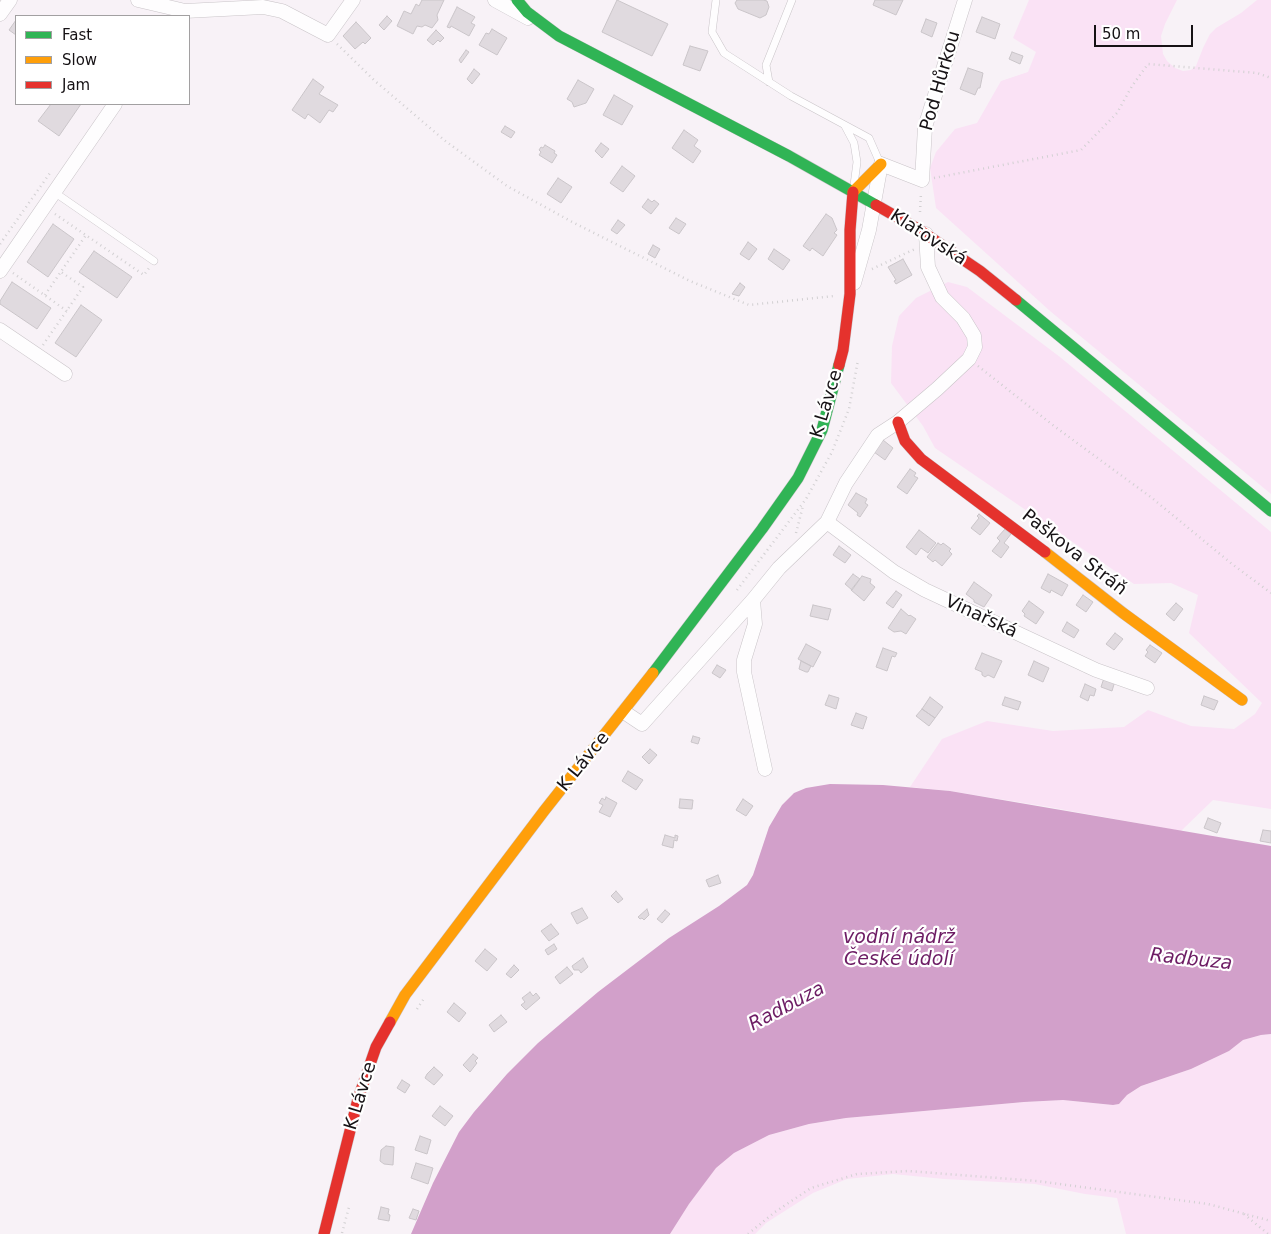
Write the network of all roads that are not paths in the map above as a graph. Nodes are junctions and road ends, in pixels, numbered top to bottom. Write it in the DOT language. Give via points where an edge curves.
graph roads {
  1 [pos="10,0"];
  2 [pos="138,0"];
  3 [pos="353,0"];
  4 [pos="495,0"];
  5 [pos="517,0"];
  6 [pos="716,0"];
  7 [pos="792,0"];
  8 [pos="965,0"];
  9 [pos="172,13"];
  10 [pos="0,14"];
  11 [pos="544,26"];
  12 [pos="769,82"];
  13 [pos="114,105"];
  14 [pos="844,126"];
  15 [pos="881,164"];
  16 [pos="54,192"];
  17 [pos="854,192"];
  18 [pos="873,203"];
  19 [pos="922,232"];
  20 [pos="154,261"];
  21 [pos="6,272"];
  22 [pos="850,294"];
  23 [pos="0,330"];
  24 [pos="65,374"];
  25 [pos="898,422"];
  26 [pos="1271,511"];
  27 [pos="827,522"];
  28 [pos="754,600"];
  29 [pos="1147,688"];
  30 [pos="1242,700"];
  31 [pos="624,712"];
  32 [pos="765,769"];
  33 [pos="324,1234"];
  1 -- 10 [label="street"];
  2 -- 9 [label="street"];
  3 -- 9 [label="street" via="328,36 282,11 263,7"];
  4 -- 11 [label="street, Klatovská"];
  5 -- 11 [label="street, Klatovská"];
  6 -- 12 [label="lane" via="712,32 724,53"];
  7 -- 12 [label="lane" via="766,65"];
  8 -- 15 [label="street, Pod Hůrkou" via="924,127 922,180"];
  11 -- 17 [label="street, Klatovská"];
  12 -- 14 [label="lane"];
  13 -- 16 [label="street"];
  14 -- 15 [label="lane" via="868,138"];
  14 -- 17 [label="lane" via="854,144 857,162"];
  15 -- 17 [label="street"];
  15 -- 18 [label="street"];
  16 -- 20 [label="lane"];
  16 -- 21 [label="street"];
  17 -- 18 [label="street, Klatovská"];
  17 -- 22 [label="street, K Lávce" via="850,230"];
  18 -- 19 [label="street, Klatovská"];
  18 -- 22 [label="street, K Lávce" via="865,246"];
  19 -- 25 [label="street" via="928,267 942,297 963,318 974,336 975,346 969,359"];
  19 -- 26 [label="street, Klatovská" via="980,271"];
  22 -- 31 [label="street, K Lávce" via="843,350 822,430 798,478"];
  23 -- 24 [label="street"];
  25 -- 27 [label="street" via="878,435 846,484"];
  25 -- 30 [label="street, Paškova Stráň" via="905,441 922,459"];
  27 -- 28 [label="street" via="779,568"];
  27 -- 29 [label="street, Vinařská" via="894,572 925,590 1096,670"];
  28 -- 31 [label="street" via="642,724"];
  28 -- 32 [label="street" via="754,624 744,672"];
  31 -- 33 [label="street, K Lávce" via="544,811 405,995 376,1047 358,1100"];
}
